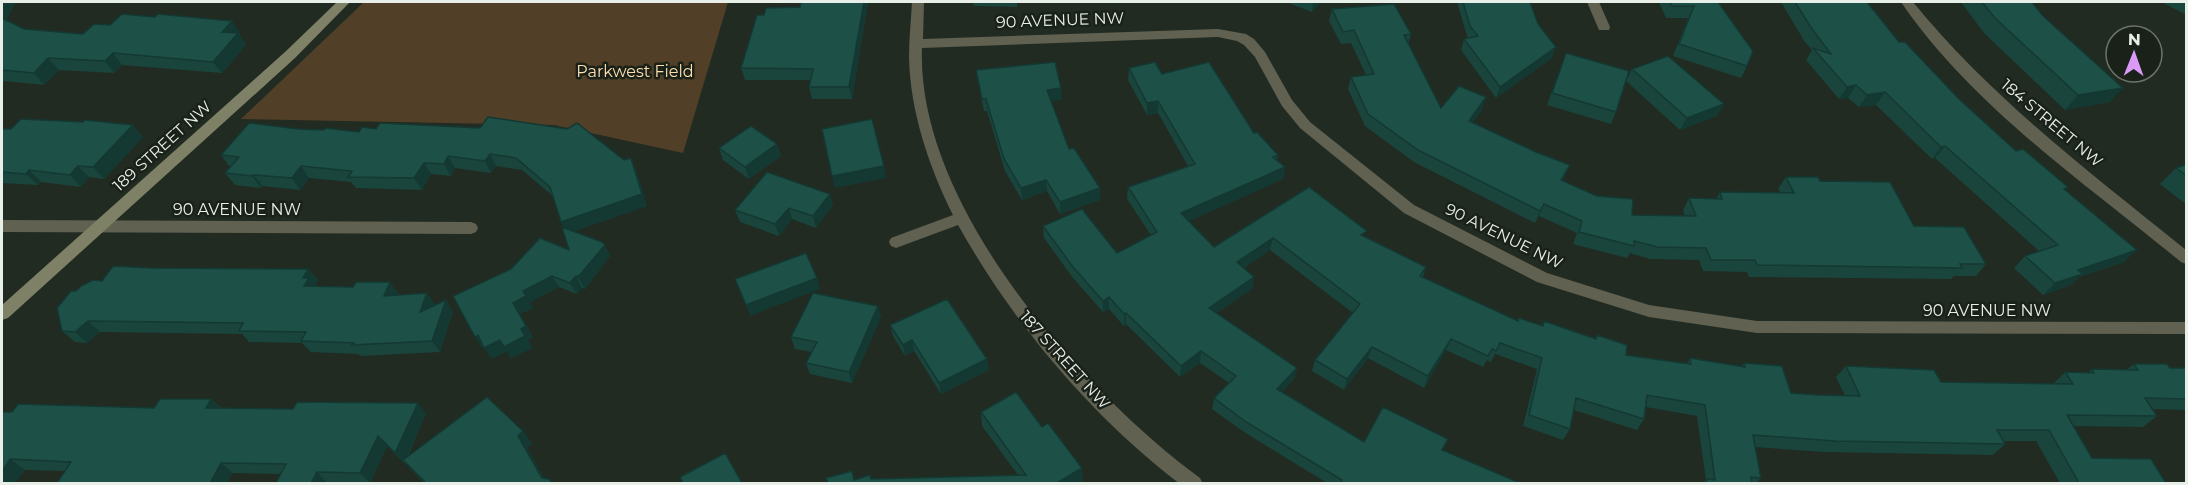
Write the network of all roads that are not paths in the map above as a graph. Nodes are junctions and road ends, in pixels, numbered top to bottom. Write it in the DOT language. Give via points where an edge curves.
graph roads {
  1 [pos="344,2"];
  2 [pos="918,2"];
  3 [pos="1593,2"];
  4 [pos="1907,2"];
  5 [pos="1604,27"];
  6 [pos="915,44"];
  7 [pos="961,218"];
  8 [pos="2,226"];
  9 [pos="99,226"];
  10 [pos="471,228"];
  11 [pos="897,242"];
  12 [pos="2187,258"];
  13 [pos="2,314"];
  14 [pos="2187,328"];
  15 [pos="1187,482"];
  1 -- 9 [label="street, 189 STREET NW" via="291,55"];
  2 -- 6 [label="street, 187 STREET NW"];
  3 -- 5 [label="street"];
  4 -- 12 [label="street, 184 STREET NW" via="1940,44 1992,96"];
  6 -- 7 [label="street, 187 STREET NW" via="929,139"];
  6 -- 14 [label="street, 90 AVENUE NW" via="1218,33 1241,37 1260,55 1287,103 1305,125 1409,209 1542,278 1649,311 1757,327"];
  7 -- 11 [label="street"];
  7 -- 15 [label="street, 187 STREET NW" via="1007,292 1060,359"];
  8 -- 9 [label="street, 90 AVENUE NW"];
  9 -- 10 [label="street, 90 AVENUE NW"];
  9 -- 13 [label="street, 189 STREET NW"];
}
